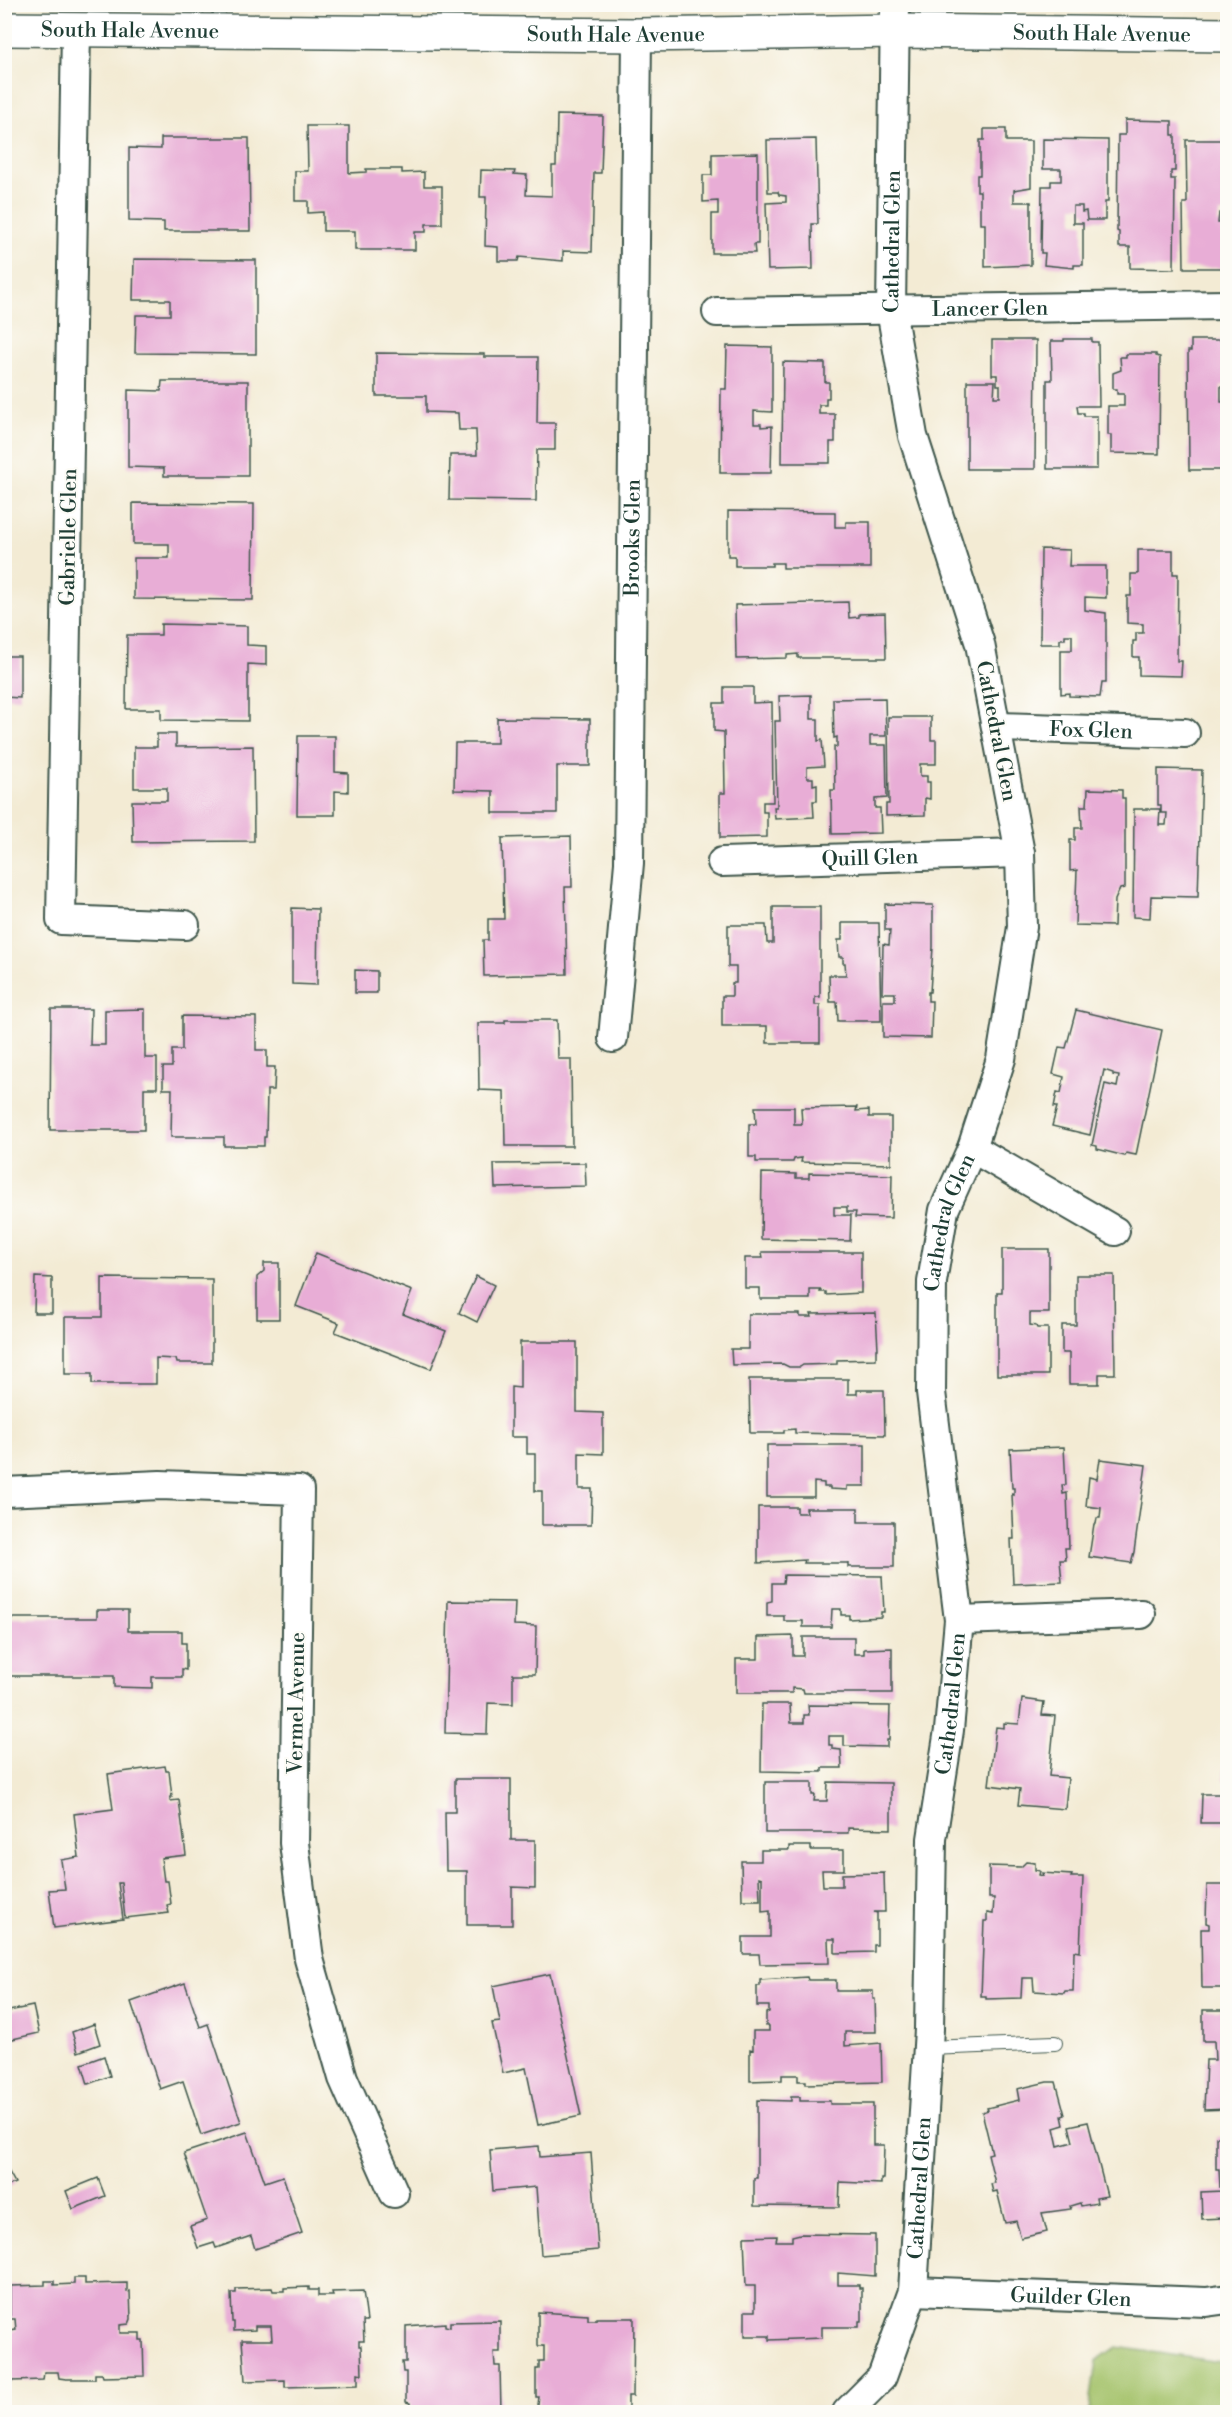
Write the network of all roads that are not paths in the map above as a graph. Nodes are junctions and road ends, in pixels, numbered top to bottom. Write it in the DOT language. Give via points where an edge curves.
graph roads {
  1 [pos="895,18"];
  2 [pos="4,29"];
  3 [pos="76,30"];
  4 [pos="637,35"];
  5 [pos="1227,35"];
  6 [pos="1227,305"];
  7 [pos="891,310"];
  8 [pos="717,312"];
  9 [pos="998,727"];
  10 [pos="1185,733"];
  11 [pos="1020,853"];
  12 [pos="722,862"];
  13 [pos="185,925"];
  14 [pos="613,1038"];
  15 [pos="972,1148"];
  16 [pos="1115,1231"];
  17 [pos="4,1492"];
  18 [pos="1141,1614"];
  19 [pos="959,1620"];
  20 [pos="1055,2043"];
  21 [pos="928,2048"];
  22 [pos="394,2193"];
  23 [pos="913,2291"];
  24 [pos="1227,2299"];
  25 [pos="847,2412"];
  1 -- 4 [label="street, South Hale Avenue"];
  1 -- 5 [label="street, South Hale Avenue"];
  1 -- 7 [label="street, Cathedral Glen"];
  2 -- 3 [label="street, South Hale Avenue"];
  3 -- 4 [label="street, South Hale Avenue"];
  3 -- 13 [label="street, Gabrielle Glen" via="61,920"];
  4 -- 14 [label="street, Brooks Glen" via="629,864"];
  6 -- 7 [label="street, Lancer Glen"];
  7 -- 8 [label="street, Lancer Glen"];
  7 -- 9 [label="street, Cathedral Glen" via="913,436 980,644"];
  9 -- 10 [label="street, Fox Glen"];
  9 -- 11 [label="street, Cathedral Glen"];
  11 -- 12 [label="street, Quill Glen"];
  11 -- 15 [label="street, Cathedral Glen" via="1022,927 1001,1059"];
  15 -- 16 [label="street"];
  15 -- 19 [label="street, Cathedral Glen" via="944,1210 932,1281 931,1392"];
  17 -- 22 [label="street, Vermel Avenue" via="160,1485 298,1490 294,1843 309,1959 343,2078"];
  18 -- 19 [label="street"];
  19 -- 21 [label="street, Cathedral Glen" via="949,1730 932,1839"];
  20 -- 21 [label="lane"];
  21 -- 23 [label="street, Cathedral Glen"];
  23 -- 24 [label="street, Guilder Glen" via="1206,2302"];
  23 -- 25 [label="street, Cathedral Glen" via="882,2377"];
}
